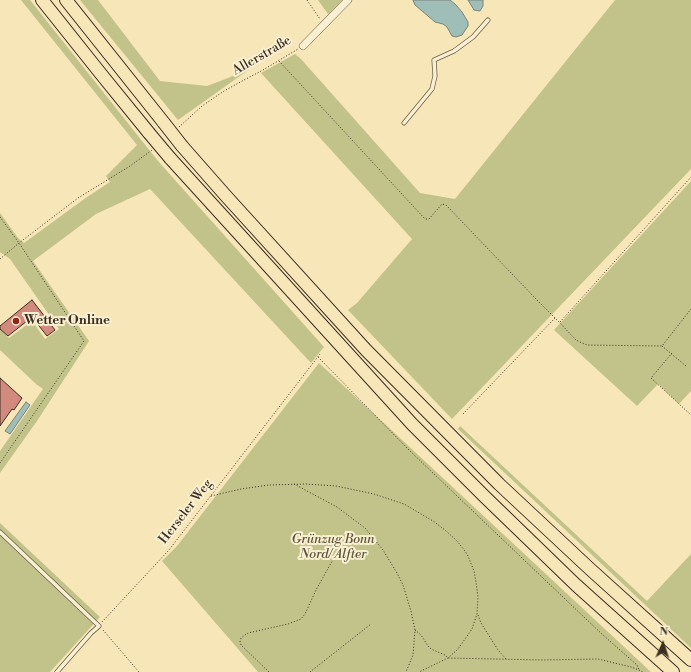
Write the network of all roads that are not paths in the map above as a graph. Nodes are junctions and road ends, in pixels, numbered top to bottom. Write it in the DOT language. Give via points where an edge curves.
graph roads {
  1 [pos="42,0"];
  2 [pos="66,0"];
  3 [pos="348,0"];
  4 [pos="488,20"];
  5 [pos="303,46"];
  6 [pos="404,123"];
  7 [pos="0,532"];
  8 [pos="691,660"];
  9 [pos="57,672"];
  10 [pos="673,672"];
  1 -- 10 [label="highway, bridge" via="170,158 412,424 566,575"];
  2 -- 8 [label="highway, bridge" via="182,146 366,350 499,484"];
  3 -- 5 [label="street, Allerstraße"];
  4 -- 6 [label="lane" via="473,37 454,51 434,60 435,76 432,89"];
  7 -- 9 [label="lane" via="99,626"];
}
